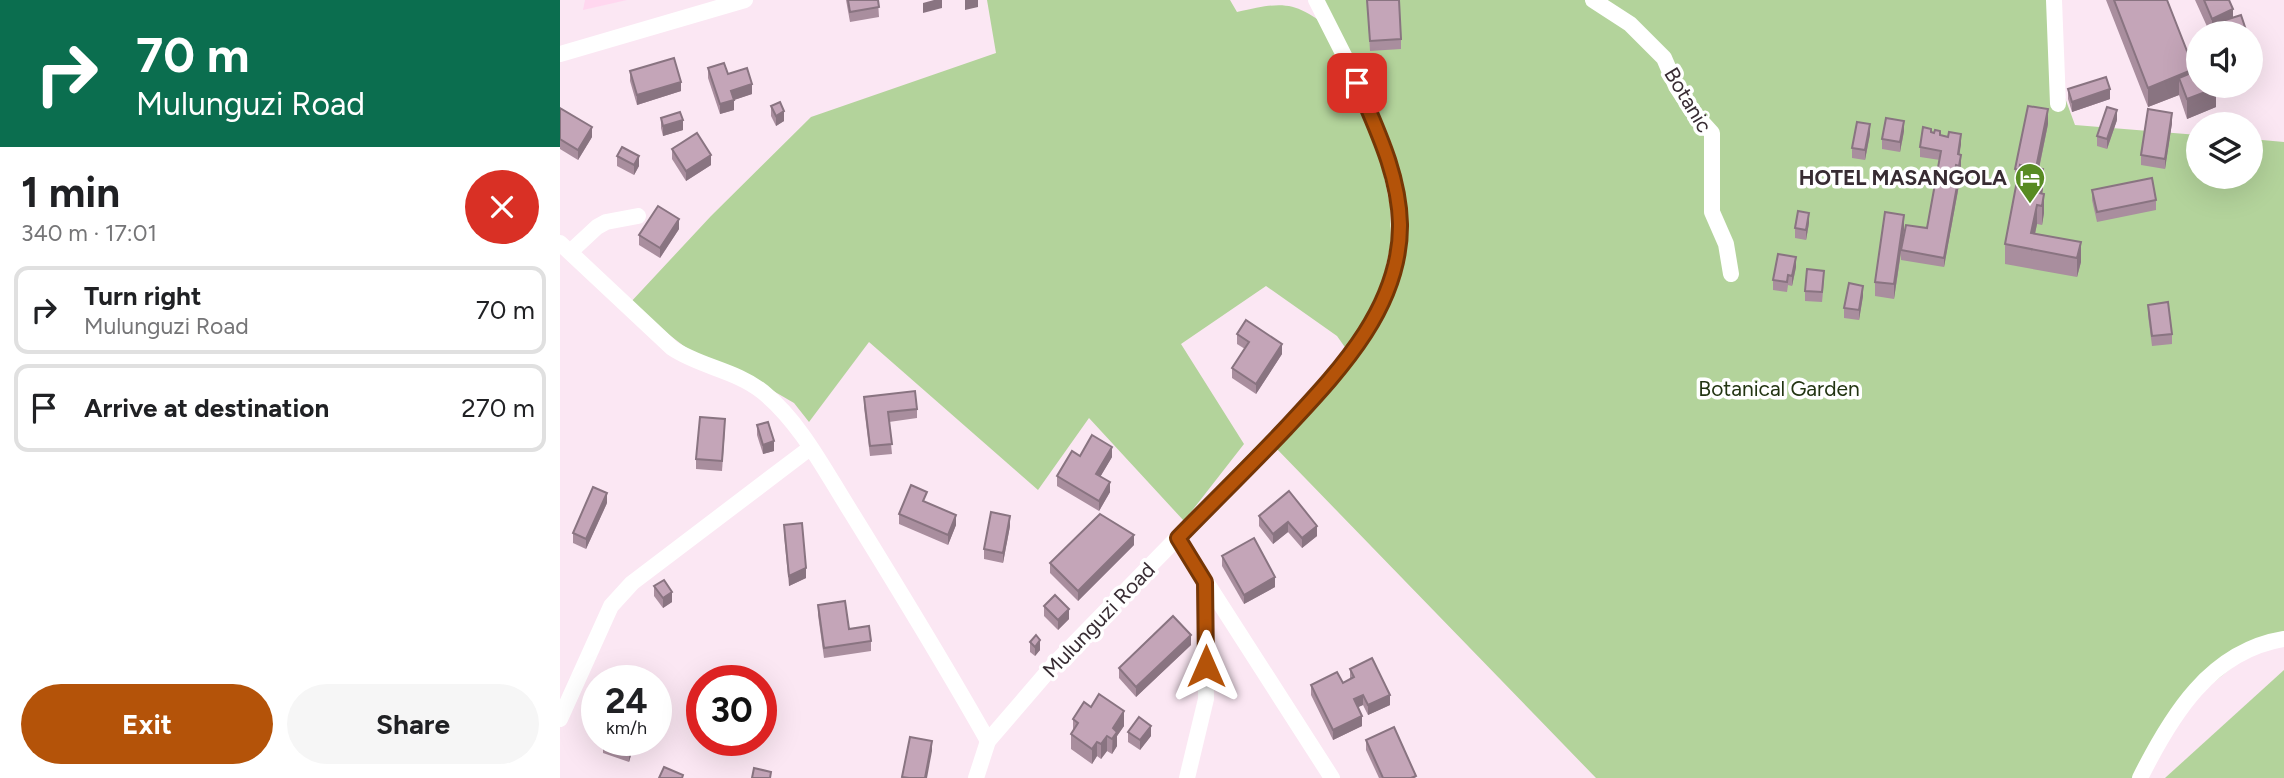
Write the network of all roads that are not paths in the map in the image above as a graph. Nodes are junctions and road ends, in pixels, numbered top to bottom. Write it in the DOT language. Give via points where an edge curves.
graph roads {
  1 [pos="745,0"];
  2 [pos="1316,0"];
  3 [pos="1593,0"];
  4 [pos="2054,0"];
  5 [pos="560,54"];
  6 [pos="2058,104"];
  7 [pos="638,216"];
  8 [pos="565,247"];
  9 [pos="1731,274"];
  10 [pos="810,448"];
  11 [pos="1178,538"];
  12 [pos="1205,582"];
  13 [pos="2284,639"];
  14 [pos="560,719"];
  15 [pos="988,741"];
  16 [pos="976,778"];
  17 [pos="1186,778"];
  18 [pos="1332,778"];
  19 [pos="2140,778"];
  1 -- 5 [label="street"];
  2 -- 11 [label="street, Mulunguzi Road" via="1357,83 1391,171 1400,223 1392,278 1370,326 1349,356"];
  3 -- 9 [label="street, Botanic" via="1630,24 1664,58 1676,86 1712,133 1712,212 1726,244"];
  4 -- 6 [label="street"];
  7 -- 8 [label="street" via="606,222"];
  8 -- 10 [label="street" via="672,348 762,391"];
  10 -- 14 [label="street" via="618,596"];
  10 -- 15 [label="street"];
  11 -- 12 [label="street"];
  11 -- 15 [label="street, Mulunguzi Road" via="1056,662"];
  12 -- 17 [label="street" via="1206,699"];
  12 -- 18 [label="street"];
  13 -- 19 [label="street" via="2244,650 2216,670 2180,708"];
  15 -- 16 [label="street, Mulunguzi Road"];
}
